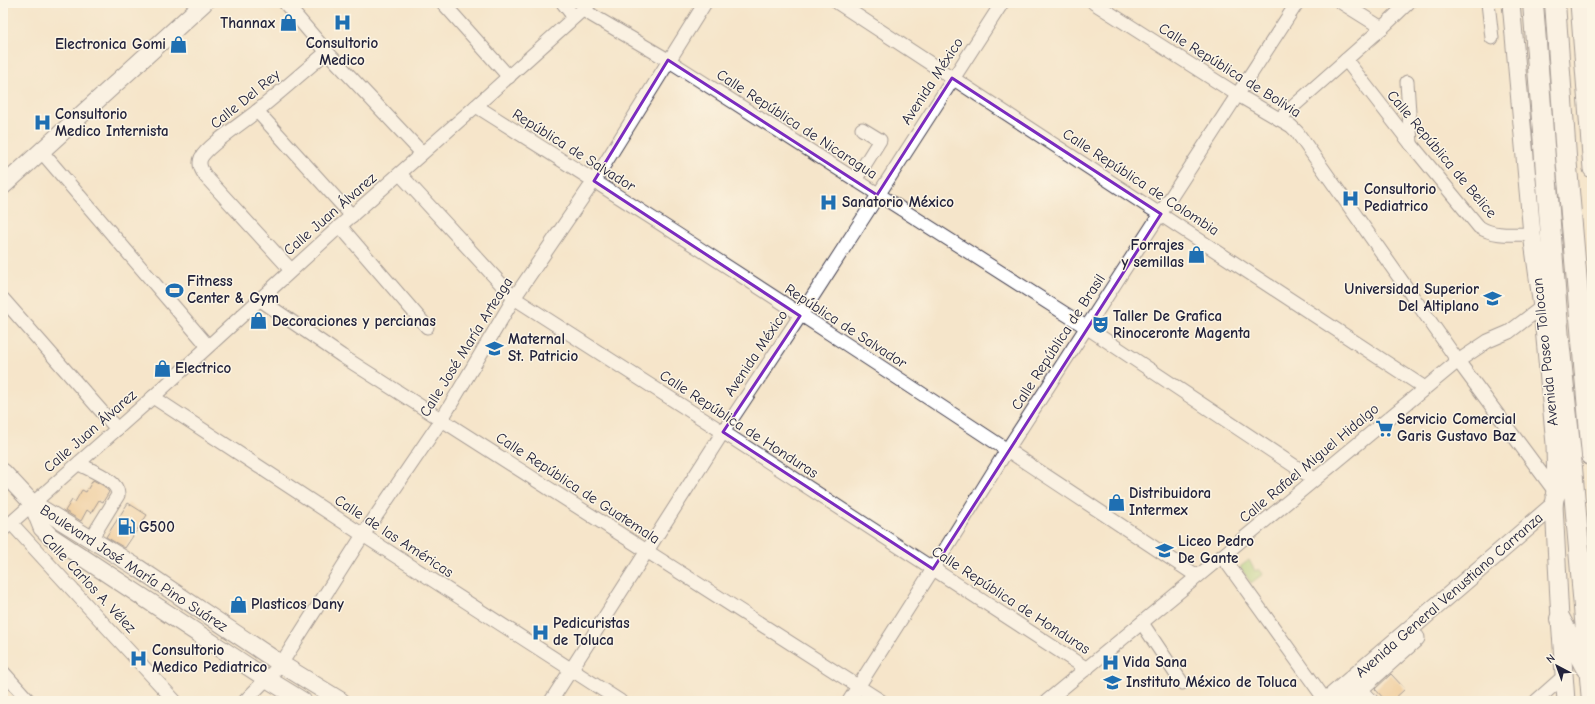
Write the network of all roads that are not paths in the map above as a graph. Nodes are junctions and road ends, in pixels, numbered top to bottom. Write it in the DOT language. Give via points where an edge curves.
graph roads {
  1 [pos="204,3"];
  2 [pos="285,3"];
  3 [pos="443,3"];
  4 [pos="562,3"];
  5 [pos="705,3"];
  6 [pos="838,3"];
  7 [pos="1002,3"];
  8 [pos="1094,3"];
  9 [pos="1297,3"];
  10 [pos="1342,3"];
  11 [pos="1408,3"];
  12 [pos="1488,3"];
  13 [pos="1511,3"];
  14 [pos="1533,3"];
  15 [pos="1555,3"];
  16 [pos="1579,3"];
  17 [pos="582,10"];
  18 [pos="1382,28"];
  19 [pos="1492,38"];
  20 [pos="327,52"];
  21 [pos="668,60"];
  22 [pos="1346,60"];
  23 [pos="509,77"];
  24 [pos="952,78"];
  25 [pos="1407,82"];
  26 [pos="1238,95"];
  27 [pos="476,106"];
  28 [pos="258,111"];
  29 [pos="1279,119"];
  30 [pos="862,129"];
  31 [pos="1411,144"];
  32 [pos="41,150"];
  33 [pos="422,153"];
  34 [pos="1592,169"];
  35 [pos="400,174"];
  36 [pos="854,180"];
  37 [pos="594,181"];
  38 [pos="3,186"];
  39 [pos="877,195"];
  40 [pos="1161,214"];
  41 [pos="352,216"];
  42 [pos="340,226"];
  43 [pos="1532,234"];
  44 [pos="291,270"];
  45 [pos="1592,294"];
  46 [pos="514,298"];
  47 [pos="3,299"];
  48 [pos="259,299"];
  49 [pos="1542,307"];
  50 [pos="800,316"];
  51 [pos="1581,316"];
  52 [pos="427,327"];
  53 [pos="1086,327"];
  54 [pos="1559,340"];
  55 [pos="207,345"];
  56 [pos="1458,361"];
  57 [pos="1549,379"];
  58 [pos="1425,388"];
  59 [pos="153,397"];
  60 [pos="442,419"];
  61 [pos="117,428"];
  62 [pos="723,432"];
  63 [pos="1007,450"];
  64 [pos="1571,456"];
  65 [pos="1592,456"];
  66 [pos="78,464"];
  67 [pos="3,472"];
  68 [pos="1314,478"];
  69 [pos="32,503"];
  70 [pos="1555,504"];
  71 [pos="7,526"];
  72 [pos="362,535"];
  73 [pos="91,539"];
  74 [pos="647,551"];
  75 [pos="1222,556"];
  76 [pos="138,568"];
  77 [pos="933,569"];
  78 [pos="1197,576"];
  79 [pos="125,586"];
  80 [pos="1560,619"];
  81 [pos="1142,623"];
  82 [pos="281,664"];
  83 [pos="1087,668"];
  84 [pos="571,670"];
  85 [pos="3,672"];
  86 [pos="1563,677"];
  87 [pos="1590,677"];
  88 [pos="267,679"];
  89 [pos="1182,683"];
  90 [pos="859,686"];
  91 [pos="1360,688"];
  92 [pos="29,701"];
  93 [pos="175,701"];
  94 [pos="245,701"];
  95 [pos="303,701"];
  96 [pos="341,701"];
  97 [pos="551,701"];
  98 [pos="620,701"];
  99 [pos="849,701"];
  100 [pos="881,701"];
  101 [pos="1048,701"];
  102 [pos="1326,701"];
  103 [pos="1346,701"];
  104 [pos="1372,701"];
  105 [pos="1536,701"];
  106 [pos="1566,701"];
  107 [pos="1592,701"];
  1 -- 32 [label="main road"];
  2 -- 20 [label="street"];
  3 -- 23 [label="street"];
  4 -- 17 [label="street, Calle República de Nicaragua"];
  5 -- 21 [label="street, Calle José María Arteaga"];
  6 -- 24 [label="street, Calle República de Colombia"];
  7 -- 24 [label="street, Avenida México"];
  8 -- 26 [label="street, Calle República de Bolivia"];
  9 -- 26 [label="street, Calle República de Brasil"];
  10 -- 18 [label="street"];
  11 -- 18 [label="street"];
  12 -- 19 [label="street"];
  13 -- 43 [label="main road, Avenida Paseo Tollocan"];
  14 -- 54 [label="highway, Avenida Paseo Tollocan"];
  15 -- 51 [label="highway"];
  16 -- 34 [label="main road"];
  17 -- 21 [label="street, Calle República de Nicaragua"];
  17 -- 23 [label="street, Calle Juan Álvarez"];
  18 -- 22 [label="street"];
  20 -- 28 [label="street, Calle Del Rey"];
  20 -- 33 [label="street"];
  21 -- 36 [label="street, Calle República de Nicaragua"];
  21 -- 37 [label="street, Calle José María Arteaga"];
  22 -- 29 [label="street"];
  22 -- 31 [label="street, Calle República de Belice"];
  23 -- 27 [label="street, Calle Juan Álvarez"];
  24 -- 39 [label="street, Avenida México"];
  24 -- 40 [label="street, Calle República de Colombia"];
  25 -- 31 [label="street"];
  26 -- 29 [label="street, Calle República de Bolivia"];
  26 -- 40 [label="street, Calle República de Brasil"];
  27 -- 33 [label="street, Calle Juan Álvarez"];
  27 -- 37 [label="street, República de Salvador"];
  28 -- 41 [label="street"];
  28 -- 44 [label="street, Calle Del Rey" via="209,148 202,156 201,170"];
  29 -- 56 [label="street, Calle República de Bolivia" via="1303,138"];
  30 -- 36 [label="street" via="880,140"];
  31 -- 43 [label="street, Calle República de Belice" via="1479,227 1498,235"];
  32 -- 38 [label="main road"];
  32 -- 55 [label="street"];
  33 -- 35 [label="street, Calle Juan Álvarez"];
  35 -- 41 [label="street, Calle Juan Álvarez"];
  35 -- 46 [label="street, Calle República de Honduras"];
  36 -- 39 [label="street, Calle República de Nicaragua"];
  37 -- 46 [label="street, Calle José María Arteaga"];
  37 -- 50 [label="street, República de Salvador"];
  39 -- 50 [label="street, Avenida México"];
  39 -- 53 [label="street, Calle República de Nicaragua"];
  40 -- 53 [label="street, Calle República de Brasil"];
  40 -- 58 [label="street, Calle República de Colombia"];
  41 -- 42 [label="street, Calle Juan Álvarez"];
  42 -- 44 [label="street, Calle Juan Álvarez"];
  42 -- 52 [label="street"];
  43 -- 49 [label="main road, Avenida Paseo Tollocan"];
  44 -- 48 [label="street, Calle Juan Álvarez"];
  45 -- 51 [label="highway"];
  46 -- 60 [label="street, Calle José María Arteaga"];
  46 -- 62 [label="street, Calle República de Honduras"];
  47 -- 61 [label="street"];
  48 -- 55 [label="street, Calle Juan Álvarez"];
  48 -- 60 [label="street, Calle República de Guatemala" via="342,356"];
  49 -- 56 [label="street, Calle Rafael Miguel Hidalgo" via="1509,332"];
  49 -- 57 [label="main road, Avenida Paseo Tollocan"];
  50 -- 62 [label="street, Avenida México"];
  50 -- 63 [label="street, República de Salvador"];
  51 -- 65 [label="highway"];
  53 -- 63 [label="street, Calle República de Brasil"];
  53 -- 68 [label="street, Calle República de Nicaragua"];
  54 -- 57 [label="highway"];
  54 -- 64 [label="highway, Avenida Paseo Tollocan"];
  55 -- 59 [label="street, Calle Juan Álvarez"];
  56 -- 58 [label="street, Calle Rafael Miguel Hidalgo"];
  56 -- 70 [label="street, Calle República de Bolivia"];
  57 -- 70 [label="main road, Avenida Paseo Tollocan" via="1555,444"];
  58 -- 68 [label="street, Calle Rafael Miguel Hidalgo"];
  59 -- 61 [label="street, Calle Juan Álvarez"];
  59 -- 72 [label="street, Calle de las Américas"];
  60 -- 72 [label="street, Calle José María Arteaga"];
  60 -- 74 [label="street, Calle República de Guatemala"];
  61 -- 66 [label="street, Calle Juan Álvarez"];
  62 -- 74 [label="street, Avenida México"];
  62 -- 77 [label="street, Calle República de Honduras"];
  63 -- 77 [label="street, Calle República de Brasil"];
  63 -- 78 [label="street, República de Salvador"];
  64 -- 70 [label="highway"];
  64 -- 87 [label="highway, Avenida Paseo Tollocan"];
  66 -- 69 [label="street, Calle Juan Álvarez"];
  66 -- 73 [label="street" via="112,481 118,491"];
  67 -- 69 [label="main road"];
  68 -- 75 [label="street, Calle Rafael Miguel Hidalgo"];
  69 -- 71 [label="street, Calle Juan Álvarez"];
  69 -- 73 [label="main road, Boulevard José María Pino Suárez"];
  69 -- 79 [label="main road, Boulevard José María Pino Suárez" via="42,528 50,536"];
  70 -- 80 [label="main road, Avenida Paseo Tollocan"];
  70 -- 91 [label="main road, Avenida General Venustiano Carranza"];
  70 -- 102 [label="main road, Avenida General Venustiano Carranza"];
  71 -- 93 [label="street, Calle Carlos A. Vélez"];
  72 -- 82 [label="street, Calle José María Arteaga"];
  72 -- 84 [label="street, Calle de las Américas"];
  73 -- 76 [label="main road, Boulevard José María Pino Suárez"];
  74 -- 84 [label="street, Avenida México"];
  74 -- 90 [label="street, Calle República de Guatemala"];
  75 -- 78 [label="street, Calle Rafael Miguel Hidalgo"];
  75 -- 102 [label="street"];
  76 -- 79 [label="main road"];
  76 -- 82 [label="main road, Boulevard José María Pino Suárez"];
  77 -- 83 [label="street, Calle República de Honduras"];
  77 -- 90 [label="street, Calle República de Brasil"];
  78 -- 81 [label="street, Calle Rafael Miguel Hidalgo"];
  79 -- 88 [label="main road, Boulevard José María Pino Suárez"];
  80 -- 86 [label="main road, Avenida Paseo Tollocan"];
  80 -- 87 [label="highway"];
  81 -- 83 [label="street, Calle Rafael Miguel Hidalgo"];
  81 -- 89 [label="street"];
  82 -- 88 [label="street, Calle José María Arteaga"];
  82 -- 96 [label="main road, Boulevard José María Pino Suárez"];
  83 -- 101 [label="street, Calle Rafael Miguel Hidalgo"];
  84 -- 97 [label="street, Avenida México"];
  84 -- 98 [label="street, Calle de las Américas"];
  85 -- 92 [label="street"];
  86 -- 105 [label="street"];
  86 -- 106 [label="main road, Avenida Paseo Tollocan"];
  87 -- 107 [label="highway, Avenida Paseo Tollocan"];
  88 -- 94 [label="street, Calle José María Arteaga"];
  88 -- 95 [label="main road, Boulevard José María Pino Suárez"];
  90 -- 99 [label="street, Calle República de Brasil"];
  90 -- 100 [label="street, Calle República de Guatemala"];
  91 -- 103 [label="main road, Avenida General Venustiano Carranza"];
  91 -- 104 [label="street"];
}
